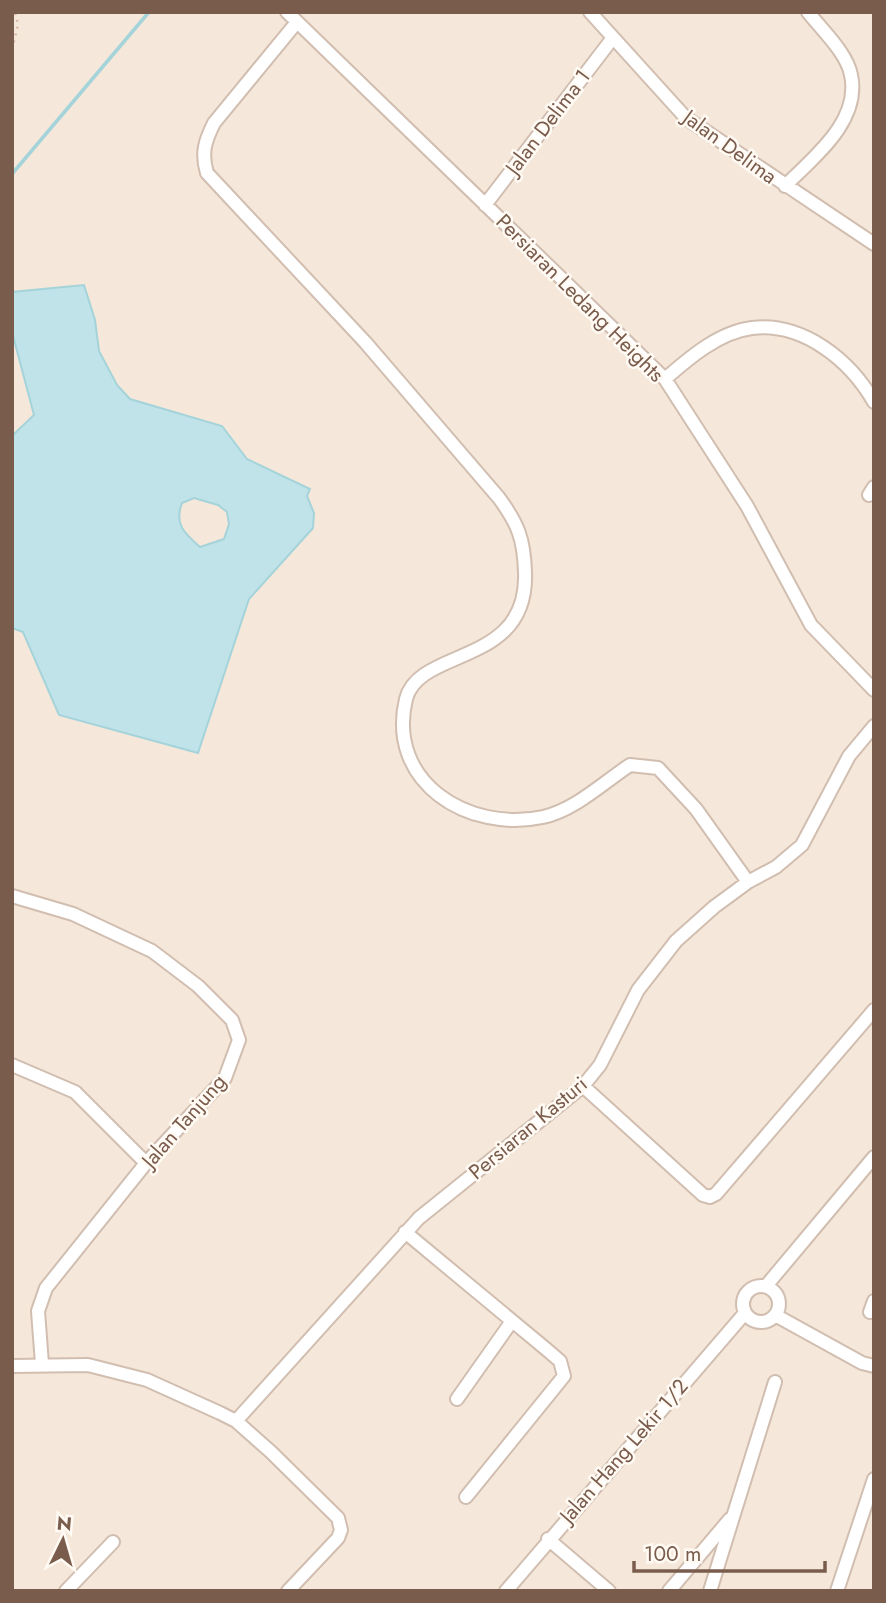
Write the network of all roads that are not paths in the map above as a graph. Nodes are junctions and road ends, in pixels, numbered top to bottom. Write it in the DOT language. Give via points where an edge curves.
graph roads {
  1 [pos="287,12"];
  2 [pos="590,12"];
  3 [pos="808,12"];
  4 [pos="297,22"];
  5 [pos="612,39"];
  6 [pos="785,186"];
  7 [pos="485,205"];
  8 [pos="874,244"];
  9 [pos="664,379"];
  10 [pos="874,402"];
  11 [pos="874,690"];
  12 [pos="874,726"];
  13 [pos="748,882"];
  14 [pos="12,896"];
  15 [pos="874,1010"];
  16 [pos="12,1065"];
  17 [pos="583,1086"];
  18 [pos="874,1157"];
  19 [pos="146,1163"];
  20 [pos="405,1232"];
  21 [pos="766,1286"];
  22 [pos="745,1313"];
  23 [pos="775,1315"];
  24 [pos="512,1321"];
  25 [pos="43,1364"];
  26 [pos="12,1366"];
  27 [pos="874,1366"];
  28 [pos="775,1382"];
  29 [pos="457,1399"];
  30 [pos="236,1421"];
  31 [pos="874,1479"];
  32 [pos="466,1497"];
  33 [pos="736,1513"];
  34 [pos="548,1539"];
  35 [pos="113,1542"];
  36 [pos="66,1591"];
  37 [pos="288,1591"];
  38 [pos="506,1591"];
  39 [pos="609,1591"];
  40 [pos="669,1591"];
  41 [pos="710,1591"];
  42 [pos="837,1591"];
  1 -- 4 [label="street, Persiaran Ledang Heights"];
  2 -- 5 [label="street, Jalan Delima"];
  3 -- 6 [label="street, Jalan Delima" via="845,60 851,74 850,109 833,137"];
  4 -- 7 [label="street, Persiaran Ledang Heights"];
  4 -- 13 [label="street" via="214,123 202,159 207,173 365,342 499,498 517,523 525,554 526,583 519,610 506,631 437,668 407,694 402,739 410,759 423,782 446,801 470,812 514,819 546,816 566,808 630,765 658,768 696,809"];
  5 -- 6 [label="street, Jalan Delima" via="687,118"];
  5 -- 7 [label="street, Jalan Delima 1"];
  6 -- 8 [label="street"];
  7 -- 9 [label="street, Persiaran Ledang Heights"];
  9 -- 10 [label="street" via="722,337 751,328 779,329 806,337 831,352 861,379"];
  9 -- 11 [label="street, Persiaran Ledang Heights" via="747,506 811,625"];
  12 -- 13 [label="street, Persiaran Kasturi" via="849,756 802,845"];
  13 -- 17 [label="street, Persiaran Kasturi" via="676,941 638,990 600,1065"];
  14 -- 19 [label="street, Jalan Tanjung" via="73,914 152,951 198,986 232,1020 239,1040 225,1078"];
  15 -- 17 [label="street" via="713,1196 703,1195"];
  16 -- 19 [label="street" via="75,1092"];
  17 -- 20 [label="street, Persiaran Kasturi"];
  18 -- 21 [label="street"];
  19 -- 25 [label="street, Jalan Tanjung" via="46,1288 38,1311"];
  20 -- 24 [label="street"];
  20 -- 30 [label="street, Persiaran Kasturi"];
  21 -- 22 [label="street" via="748,1290 743,1301"];
  21 -- 23 [label="street" via="779,1298"];
  22 -- 23 [label="street" via="759,1322"];
  22 -- 34 [label="street, Jalan Hang Lekir 1/2"];
  23 -- 27 [label="street"];
  24 -- 29 [label="street"];
  24 -- 32 [label="street" via="560,1362 564,1376"];
  25 -- 26 [label="street"];
  25 -- 30 [label="street" via="88,1365 147,1380"];
  28 -- 33 [label="street"];
  30 -- 37 [label="street" via="338,1518 338,1538"];
  31 -- 42 [label="street"];
  33 -- 40 [label="street"];
  33 -- 41 [label="street"];
  34 -- 38 [label="street, Jalan Hang Lekir 1/2"];
  34 -- 39 [label="street"];
  35 -- 36 [label="street"];
}
